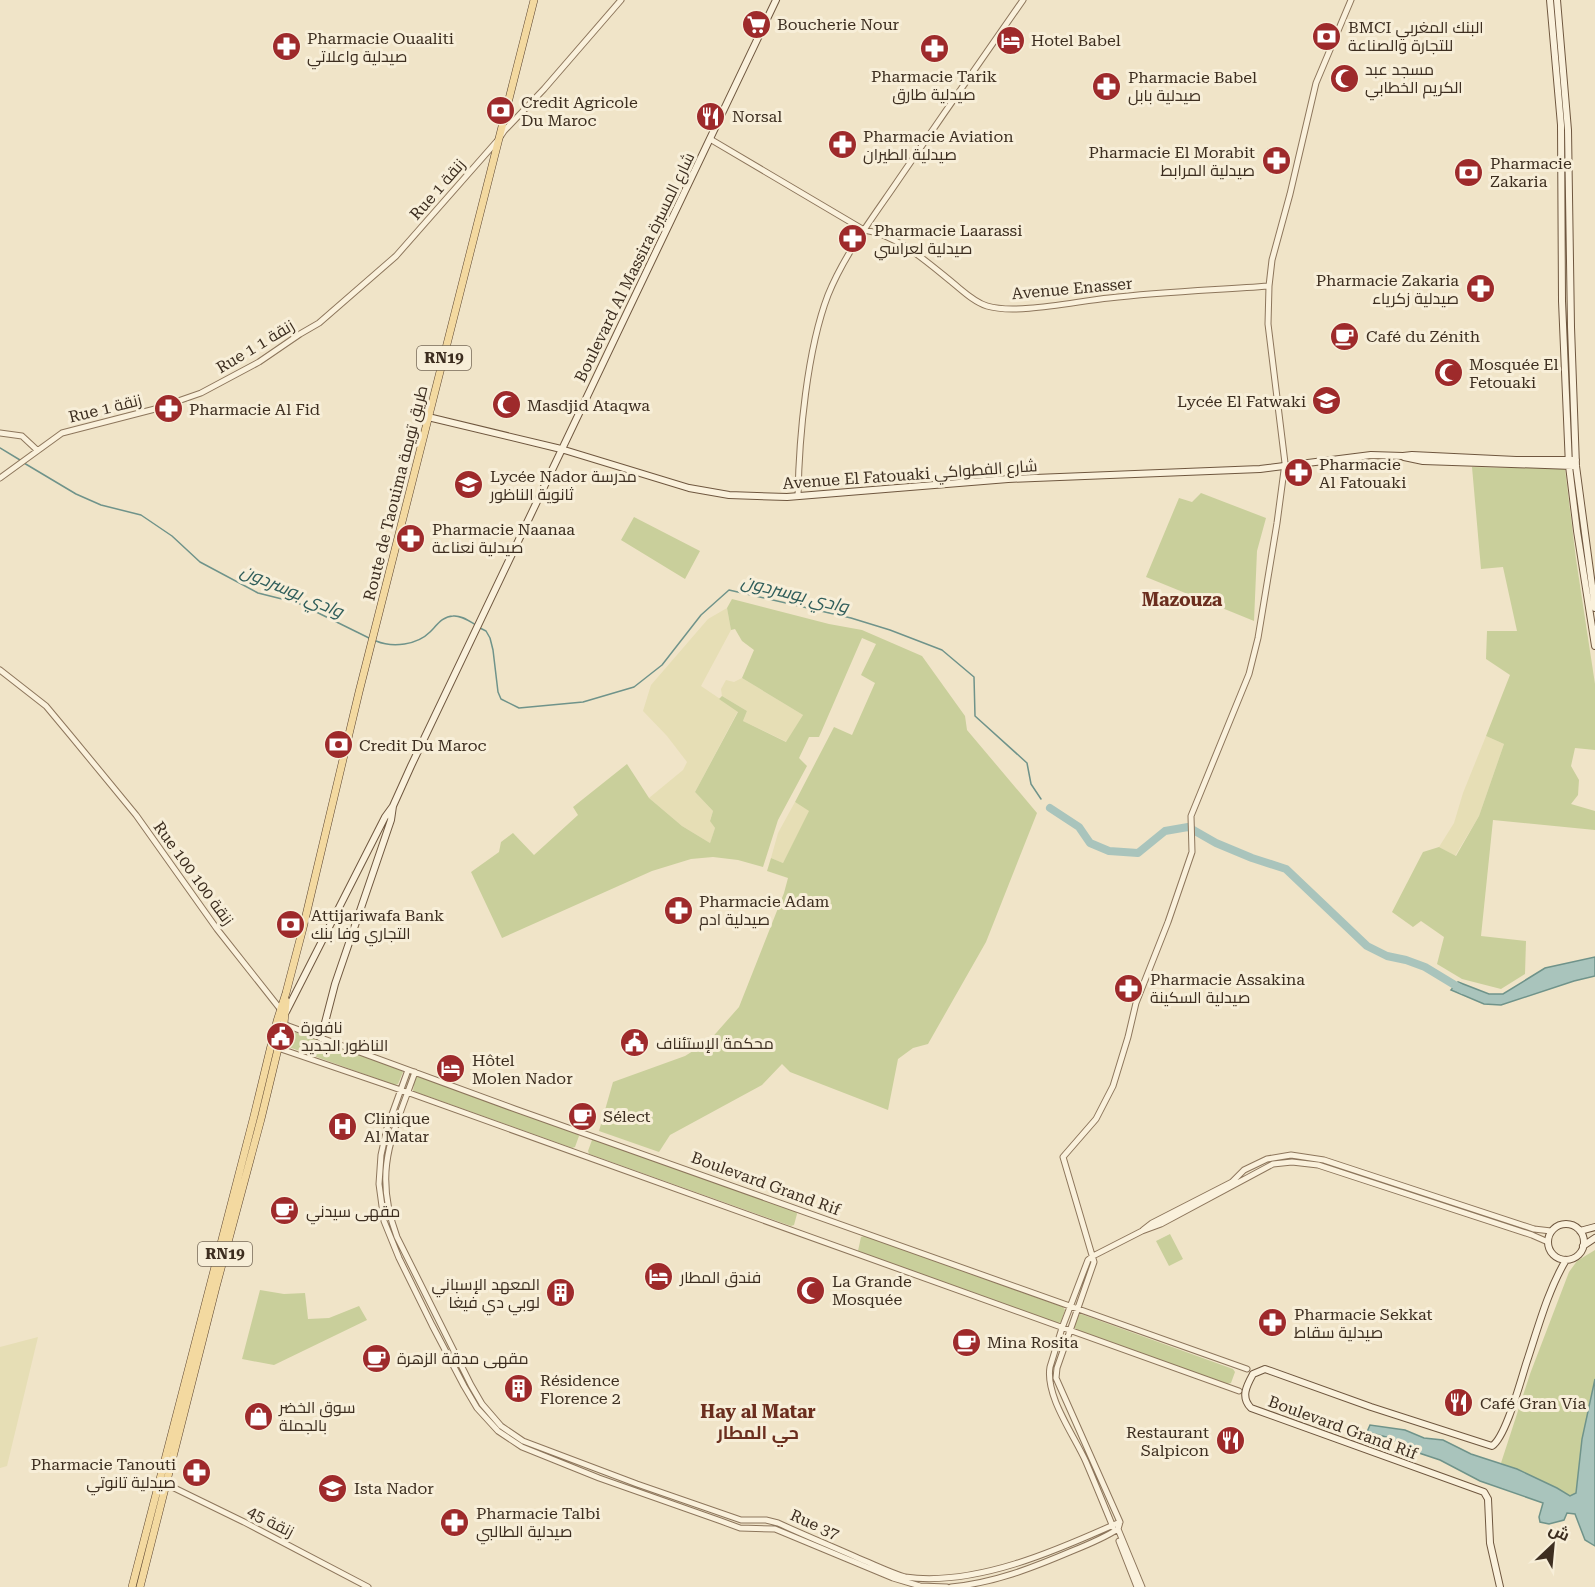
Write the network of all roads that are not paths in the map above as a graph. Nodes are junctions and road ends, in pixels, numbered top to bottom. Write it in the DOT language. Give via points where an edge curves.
graph roads {
  1 [pos="534,0"];
  2 [pos="621,0"];
  3 [pos="776,0"];
  4 [pos="1023,0"];
  5 [pos="1351,0"];
  6 [pos="1550,0"];
  7 [pos="1557,0"];
  8 [pos="710,139"];
  9 [pos="498,140"];
  10 [pos="864,230"];
  11 [pos="1269,286"];
  12 [pos="319,323"];
  13 [pos="206,391"];
  14 [pos="428,417"];
  15 [pos="0,433"];
  16 [pos="561,449"];
  17 [pos="37,450"];
  18 [pos="1572,463"];
  19 [pos="1285,467"];
  20 [pos="0,478"];
  21 [pos="798,496"];
  22 [pos="1595,608"];
  23 [pos="1595,646"];
  24 [pos="0,670"];
  25 [pos="393,806"];
  26 [pos="283,1011"];
  27 [pos="280,1023"];
  28 [pos="321,1038"];
  29 [pos="274,1047"];
  30 [pos="408,1070"];
  31 [pos="416,1072"];
  32 [pos="401,1090"];
  33 [pos="408,1093"];
  34 [pos="1239,1179"];
  35 [pos="1595,1227"];
  36 [pos="1551,1231"];
  37 [pos="1580,1231"];
  38 [pos="1595,1238"];
  39 [pos="1548,1242"];
  40 [pos="1583,1246"];
  41 [pos="1093,1256"];
  42 [pos="1566,1260"];
  43 [pos="1070,1306"];
  44 [pos="1077,1309"];
  45 [pos="1062,1328"];
  46 [pos="1069,1330"];
  47 [pos="1247,1369"];
  48 [pos="1239,1391"];
  49 [pos="500,1429"];
  50 [pos="163,1483"];
  51 [pos="1120,1522"];
  52 [pos="1113,1525"];
  53 [pos="1117,1530"];
  54 [pos="132,1587"];
  55 [pos="140,1587"];
  56 [pos="368,1587"];
  57 [pos="949,1587"];
  58 [pos="1137,1587"];
  59 [pos="1142,1587"];
  60 [pos="1500,1587"];
  1 -- 9 [label="main road, Route de Taouima طريق تويمة / RN19"];
  2 -- 9 [label="street, Rue 1 زنقة"];
  3 -- 8 [label="main road, Boulevard Al Massira شارع المسيرة"];
  4 -- 10 [label="street"];
  5 -- 11 [label="street" via="1316,83"];
  6 -- 18 [label="main road" via="1561,125 1563,301"];
  7 -- 18 [label="main road" via="1568,130"];
  8 -- 10 [label="street, Avenue Enasser"];
  8 -- 16 [label="main road, Boulevard Al Massira شارع المسيرة"];
  9 -- 12 [label="street, Rue 1 زنقة" via="396,256"];
  9 -- 14 [label="main road, Route de Taouima طريق تويمة / RN19"];
  10 -- 11 [label="street, Avenue Enasser" via="883,234 969,296 993,307"];
  10 -- 21 [label="street" via="833,283 821,318 807,392"];
  11 -- 19 [label="street" via="1268,324"];
  12 -- 13 [label="street, Rue 1 زنقة 1"];
  13 -- 17 [label="street, Rue زنقة 1" via="155,410 68,431"];
  14 -- 16 [label="main road, Avenue El Fatouaki شارع الفطواكي"];
  14 -- 26 [label="main road, Route de Taouima طريق تويمة / RN19"];
  15 -- 17 [label="street" via="22,436"];
  16 -- 21 [label="main road, Avenue El Fatouaki شارع الفطواكي" via="690,488 756,497"];
  16 -- 25 [label="main road, Boulevard Al Massira شارع المسيرة"];
  17 -- 20 [label="street, Rue زنقة 1"];
  18 -- 19 [label="main road, Avenue El Fatouaki شارع الفطواكي" via="1371,455"];
  18 -- 22 [label="main road"];
  18 -- 23 [label="main road" via="1577,531"];
  19 -- 21 [label="main road, Avenue El Fatouaki شارع الفطواكي" via="1008,479"];
  19 -- 41 [label="street" via="1267,590 1249,674 1195,805 1192,852 1184,882 1136,1003 1109,1096 1087,1131 1063,1157"];
  24 -- 26 [label="street, Rue 100 زنقة 100" via="46,706 81,748"];
  25 -- 26 [label="main road, Boulevard Al Massira شارع المسيرة"];
  25 -- 28 [label="main road, Boulevard Al Massira شارع المسيرة"];
  26 -- 27 [label="main road, Route de Taouima طريق تويمة / RN19"];
  27 -- 28 [label="street, Boulevard Grand Rif"];
  27 -- 29 [label="main road, RN19"];
  28 -- 30 [label="street, Boulevard Grand Rif"];
  29 -- 32 [label="street"];
  29 -- 50 [label="main road, RN19"];
  30 -- 31 [label="street, Boulevard Grand Rif"];
  30 -- 32 [label="street"];
  31 -- 33 [label="street"];
  31 -- 43 [label="street, Boulevard Grand Rif"];
  32 -- 33 [label="street"];
  32 -- 49 [label="street" via="383,1142 379,1169 384,1221 464,1386 477,1408"];
  33 -- 45 [label="street"];
  33 -- 49 [label="street" via="385,1170 390,1219 465,1374"];
  34 -- 36 [label="street" via="1244,1170 1270,1157 1312,1157 1534,1229"];
  34 -- 39 [label="street" via="1273,1164 1311,1164"];
  34 -- 41 [label="street"];
  35 -- 37 [label="main road"];
  36 -- 37 [label="main road" via="1567,1224"];
  36 -- 39 [label="main road"];
  37 -- 40 [label="main road"];
  38 -- 40 [label="main road"];
  39 -- 42 [label="main road" via="1553,1255"];
  40 -- 42 [label="main road" via="1576,1257"];
  41 -- 43 [label="street"];
  41 -- 44 [label="street"];
  42 -- 60 [label="main road, Boulevard Grand Rif" via="1553,1287 1513,1406 1494,1445 1489,1447 1265,1369 1253,1374 1245,1394 1251,1408 1482,1491 1487,1496 1490,1543"];
  43 -- 44 [label="street, Boulevard Grand Rif"];
  43 -- 45 [label="street"];
  44 -- 46 [label="street"];
  44 -- 47 [label="street, Boulevard Grand Rif"];
  45 -- 46 [label="street"];
  45 -- 52 [label="street" via="1050,1367 1051,1384"];
  46 -- 48 [label="street"];
  46 -- 51 [label="street" via="1056,1370 1057,1382"];
  49 -- 52 [label="street, Rue 37" via="573,1461 741,1520 777,1523 915,1579 950,1580 998,1572"];
  49 -- 57 [label="street, Rue 37" via="522,1447 740,1528 775,1529 893,1578 920,1586"];
  50 -- 54 [label="main road, RN19"];
  50 -- 55 [label="main road, RN19"];
  50 -- 56 [label="street, زنقة 45"];
  51 -- 52 [label="street, Rue 37"];
  51 -- 53 [label="street"];
  52 -- 53 [label="street"];
  53 -- 57 [label="street, Rue 37" via="1007,1576"];
  53 -- 58 [label="street"];
  53 -- 59 [label="street"];
}
